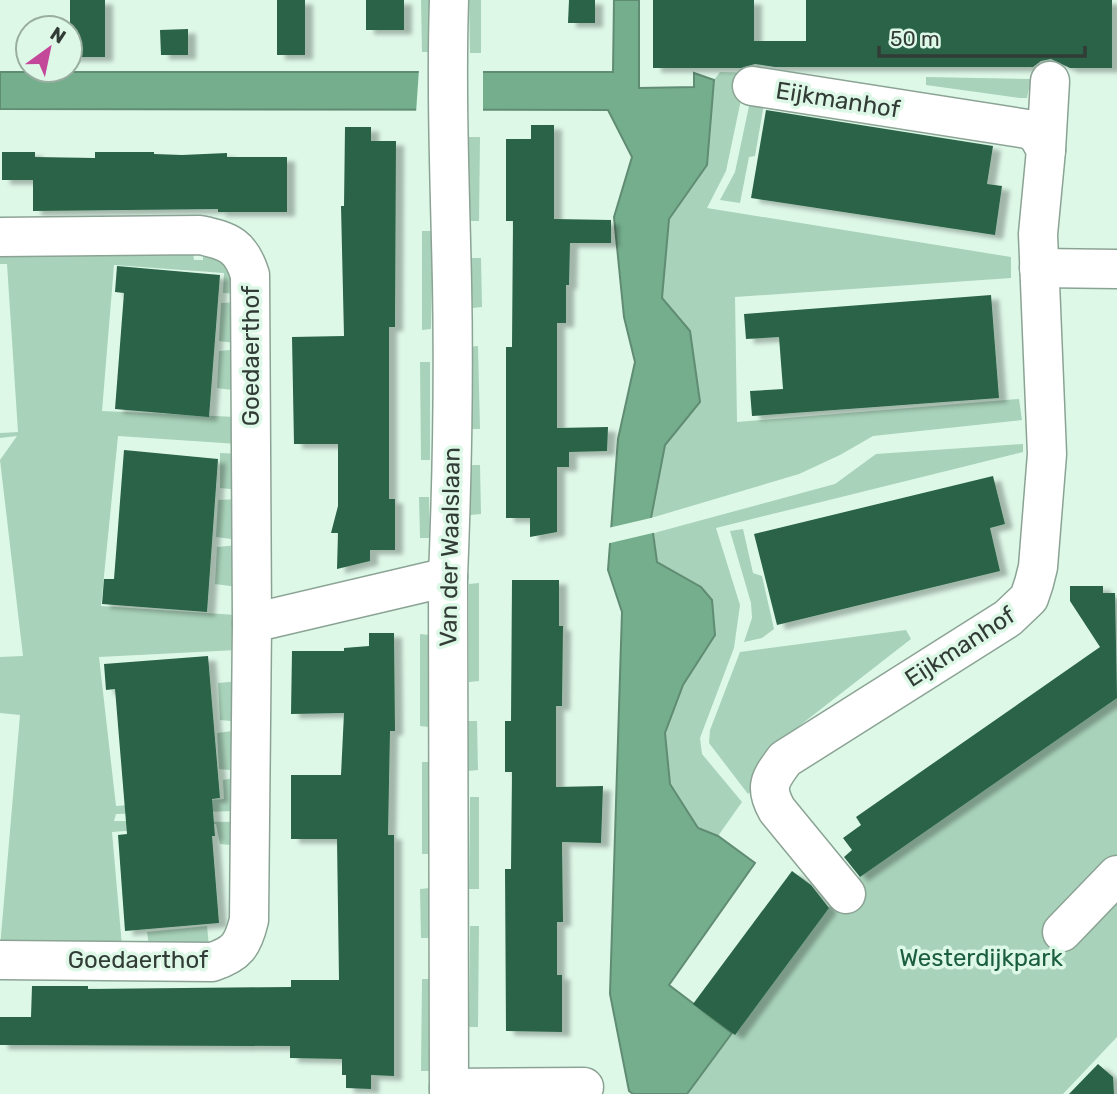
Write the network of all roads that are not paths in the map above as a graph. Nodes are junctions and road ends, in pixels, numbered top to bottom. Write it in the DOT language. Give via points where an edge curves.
graph roads {
  1 [pos="449,0"];
  2 [pos="1051,81"];
  3 [pos="752,86"];
  4 [pos="1046,150"];
  5 [pos="0,237"];
  6 [pos="1039,268"];
  7 [pos="1117,269"];
  8 [pos="448,577"];
  9 [pos="252,623"];
  10 [pos="1117,875"];
  11 [pos="846,894"];
  12 [pos="1062,932"];
  13 [pos="0,961"];
  14 [pos="584,1087"];
  15 [pos="449,1091"];
  1 -- 8 [label="street, Van der Waalslaan"];
  2 -- 4 [label="street"];
  3 -- 4 [label="street, Eijkmanhof" via="1027,129 1037,134"];
  4 -- 6 [label="street, Eijkmanhof"];
  5 -- 9 [label="street, Goedaerthof" via="200,235 234,246 245,259 250,275"];
  6 -- 7 [label="street"];
  6 -- 11 [label="street, Eijkmanhof" via="1047,454 1038,567 1028,598 1008,618 785,759 769,783 777,810"];
  8 -- 9 [label="street"];
  8 -- 15 [label="street, Van der Waalslaan"];
  9 -- 13 [label="street, Goedaerthof" via="249,920 237,950 212,962"];
  10 -- 12 [label="street"];
  14 -- 15 [label="street"];
}
